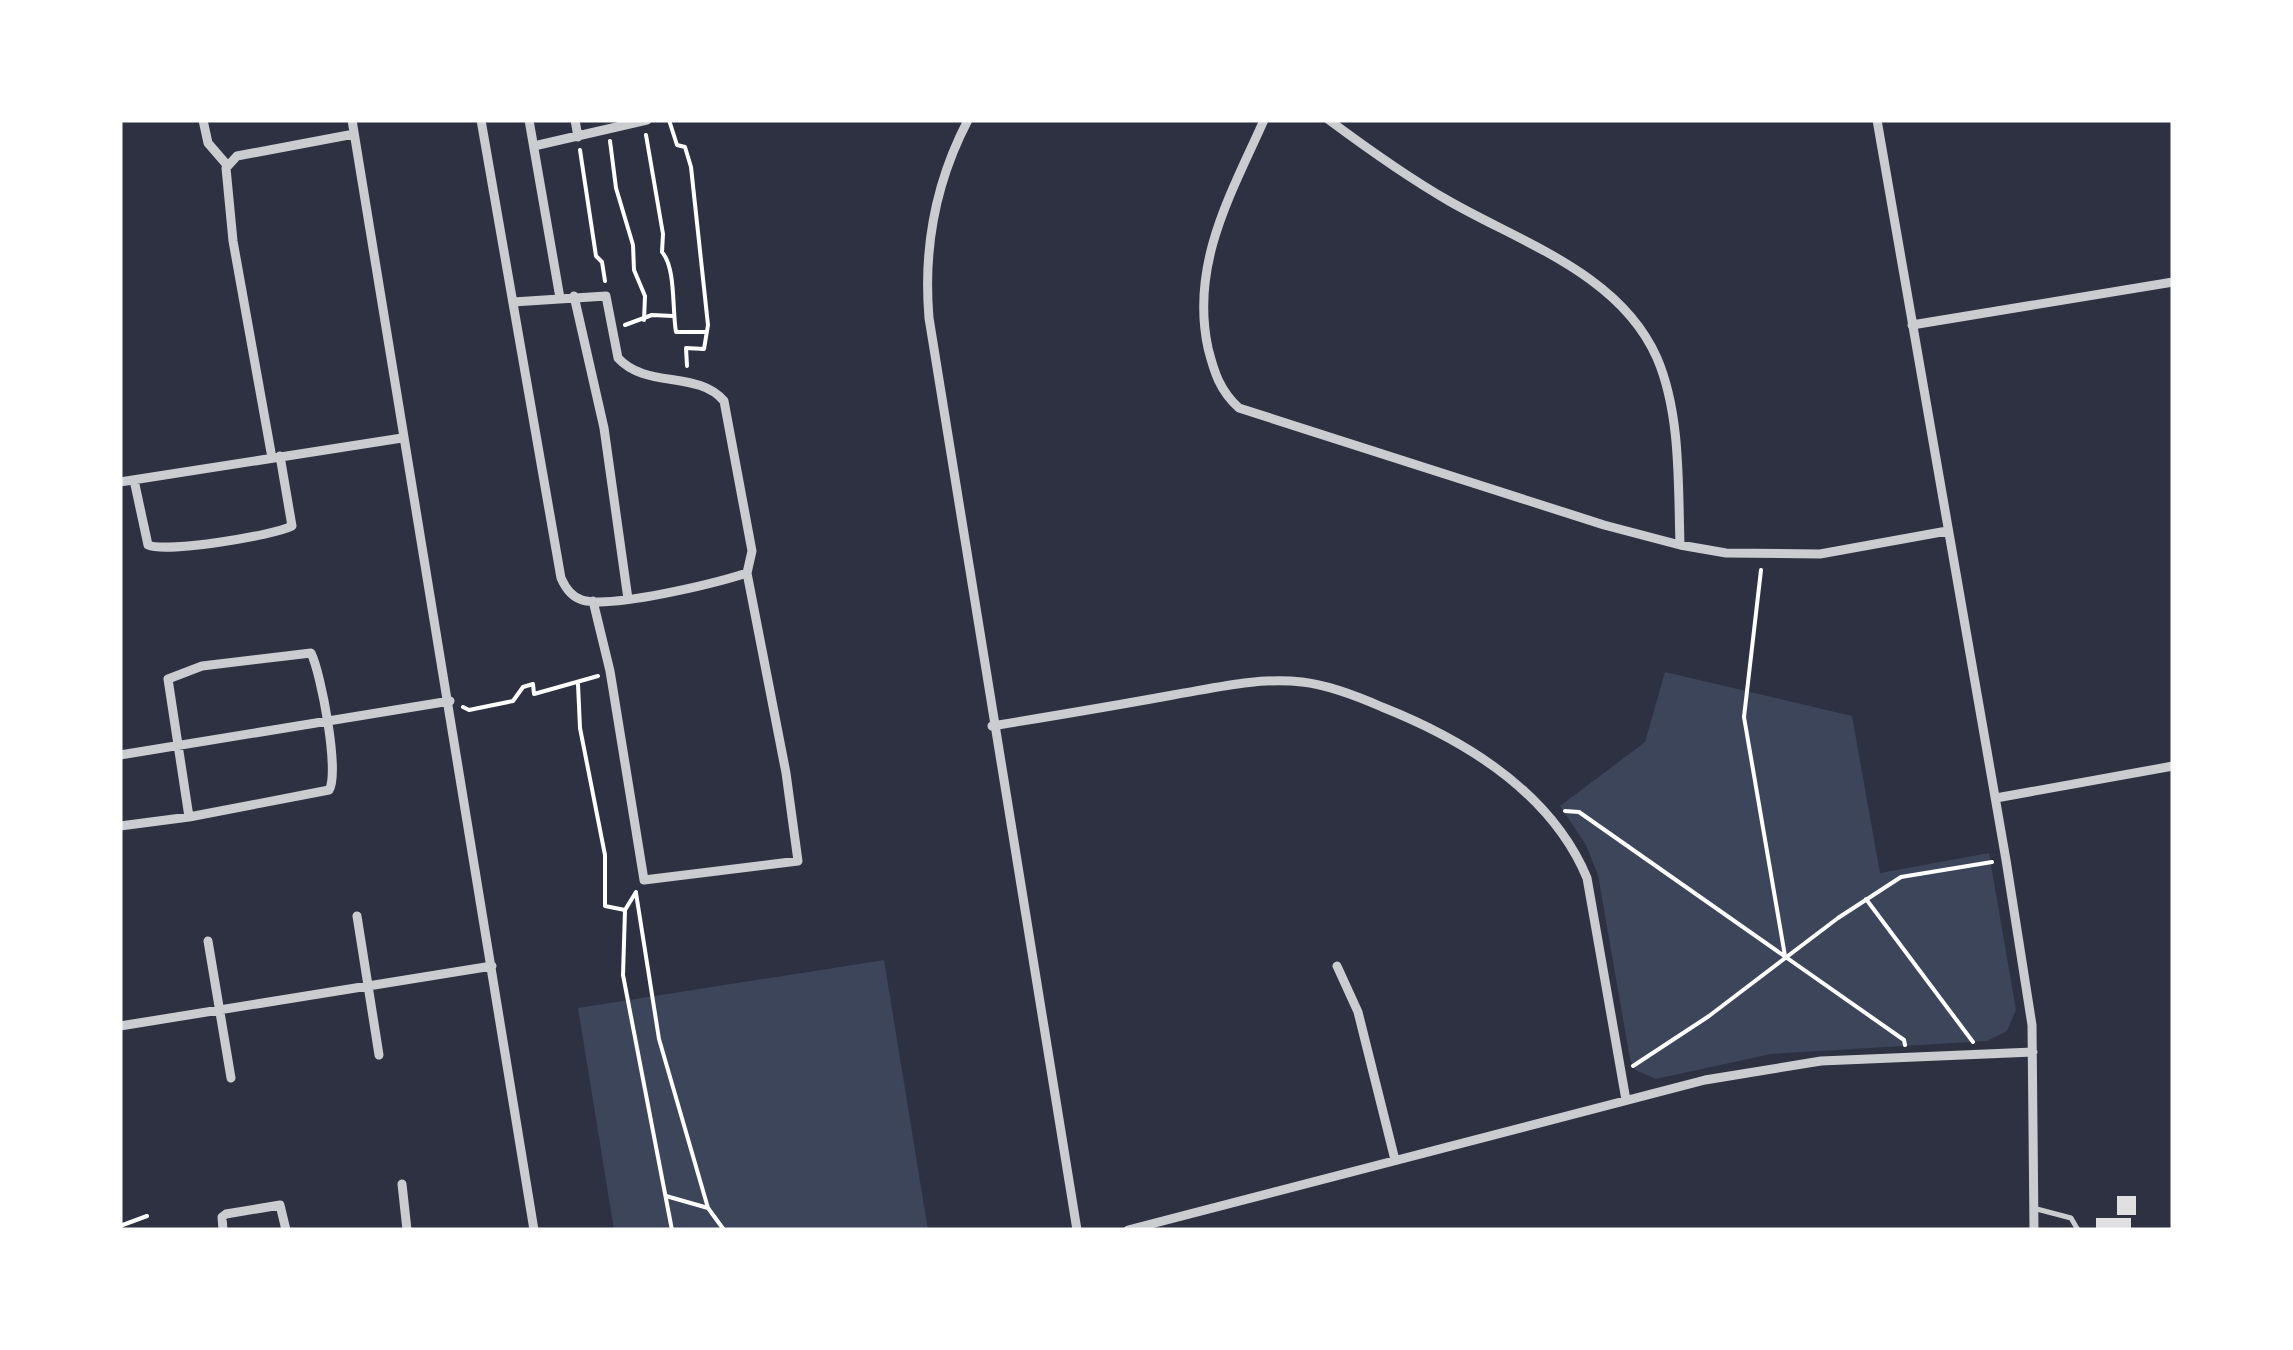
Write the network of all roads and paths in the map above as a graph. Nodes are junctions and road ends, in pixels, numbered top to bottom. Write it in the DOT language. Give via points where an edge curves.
graph roads {
  1 [pos="203,120"];
  2 [pos="352,120"];
  3 [pos="481,120"];
  4 [pos="529,120"];
  5 [pos="575,120"];
  6 [pos="646,120"];
  7 [pos="669,120"];
  8 [pos="968,120"];
  9 [pos="1264,120"];
  10 [pos="1329,120"];
  11 [pos="1877,120"];
  12 [pos="608,124"];
  13 [pos="354,134"];
  14 [pos="578,137"];
  15 [pos="534,146"];
  16 [pos="227,166"];
  17 [pos="2173,282"];
  18 [pos="574,296"];
  19 [pos="606,296"];
  20 [pos="560,298"];
  21 [pos="513,302"];
  22 [pos="673,316"];
  23 [pos="644,320"];
  24 [pos="1912,325"];
  25 [pos="613,328"];
  26 [pos="706,332"];
  27 [pos="687,382"];
  28 [pos="402,438"];
  29 [pos="276,457"];
  30 [pos="134,480"];
  31 [pos="120,482"];
  32 [pos="1947,532"];
  33 [pos="1680,545"];
  34 [pos="1763,555"];
  35 [pos="747,573"];
  36 [pos="628,599"];
  37 [pos="594,602"];
  38 [pos="610,671"];
  39 [pos="578,684"];
  40 [pos="450,701"];
  41 [pos="326,721"];
  42 [pos="992,726"];
  43 [pos="180,746"];
  44 [pos="120,755"];
  45 [pos="2173,766"];
  46 [pos="1996,798"];
  47 [pos="1541,808"];
  48 [pos="188,817"];
  49 [pos="120,826"];
  50 [pos="2006,860"];
  51 [pos="644,880"];
  52 [pos="636,893"];
  53 [pos="1866,899"];
  54 [pos="625,910"];
  55 [pos="357,916"];
  56 [pos="208,941"];
  57 [pos="1786,958"];
  58 [pos="492,966"];
  59 [pos="1337,966"];
  60 [pos="367,986"];
  61 [pos="219,1010"];
  62 [pos="120,1026"];
  63 [pos="2033,1052"];
  64 [pos="1982,1053"];
  65 [pos="379,1055"];
  66 [pos="1910,1057"];
  67 [pos="1620,1068"];
  68 [pos="230,1078"];
  69 [pos="1626,1100"];
  70 [pos="1395,1160"];
  71 [pos="402,1184"];
  72 [pos="666,1196"];
  73 [pos="708,1208"];
  74 [pos="2033,1208"];
  75 [pos="146,1216"];
  76 [pos="120,1226"];
  77 [pos="223,1230"];
  78 [pos="286,1230"];
  79 [pos="407,1230"];
  80 [pos="532,1230"];
  81 [pos="672,1230"];
  82 [pos="724,1230"];
  83 [pos="1077,1230"];
  84 [pos="1128,1230"];
  85 [pos="2034,1230"];
  86 [pos="2078,1230"];
  1 -- 16 [label="street" via="208,143"];
  2 -- 13 [label="street"];
  3 -- 21 [label="street"];
  4 -- 15 [label="street"];
  5 -- 14 [label="street"];
  6 -- 12 [label="street"];
  6 -- 22 [label="path"];
  7 -- 26 [label="path" via="691,167"];
  8 -- 42 [label="street" via="936,202 926,289"];
  9 -- 33 [label="street" via="1207,258 1206,340 1227,398 1258,416"];
  10 -- 33 [label="street" via="1448,200 1574,268 1630,314 1667,386"];
  11 -- 24 [label="street"];
  12 -- 14 [label="street"];
  12 -- 23 [label="path" via="616,188 643,286"];
  13 -- 16 [label="street" via="237,156"];
  13 -- 28 [label="street"];
  14 -- 15 [label="street"];
  14 -- 19 [label="path"];
  15 -- 20 [label="street"];
  16 -- 29 [label="street" via="233,241"];
  17 -- 24 [label="street"];
  18 -- 19 [label="street"];
  18 -- 20 [label="street"];
  18 -- 36 [label="street" via="604,428"];
  19 -- 25 [label="street"];
  20 -- 21 [label="street"];
  21 -- 37 [label="street" via="561,578 574,595"];
  22 -- 23 [label="path"];
  22 -- 26 [label="path" via="676,332"];
  23 -- 25 [label="path"];
  24 -- 32 [label="street"];
  25 -- 27 [label="street" via="624,365"];
  26 -- 27 [label="path" via="704,349 686,348"];
  27 -- 35 [label="street" via="714,389 724,401 752,551"];
  28 -- 29 [label="street"];
  28 -- 40 [label="street"];
  29 -- 30 [label="street"];
  29 -- 30 [label="street" via="292,526 210,544 148,545"];
  30 -- 31 [label="street"];
  32 -- 34 [label="street" via="1820,554"];
  32 -- 46 [label="street"];
  33 -- 34 [label="street"];
  34 -- 57 [label="path" via="1744,717"];
  35 -- 36 [label="street"];
  35 -- 51 [label="street" via="798,861"];
  36 -- 37 [label="street"];
  37 -- 38 [label="street"];
  38 -- 39 [label="path"];
  38 -- 51 [label="street"];
  39 -- 40 [label="path" via="534,694 532,684 513,701 469,710"];
  39 -- 54 [label="path" via="605,855 605,906"];
  40 -- 41 [label="street"];
  40 -- 58 [label="street"];
  41 -- 43 [label="street"];
  41 -- 43 [label="street" via="308,652 202,666 168,680"];
  41 -- 48 [label="street" via="334,778 329,790"];
  42 -- 47 [label="street" via="1254,681 1304,682 1354,696 1464,745"];
  42 -- 83 [label="street"];
  43 -- 44 [label="street"];
  43 -- 48 [label="street"];
  45 -- 46 [label="street"];
  46 -- 50 [label="street"];
  47 -- 57 [label="path" via="1579,812"];
  47 -- 67 [label="street" via="1587,878"];
  48 -- 49 [label="street"];
  50 -- 53 [label="path" via="1901,877"];
  50 -- 63 [label="street"];
  51 -- 52 [label="path"];
  52 -- 54 [label="path"];
  52 -- 73 [label="path" via="659,1039"];
  53 -- 57 [label="path"];
  53 -- 64 [label="path"];
  54 -- 72 [label="path" via="624,975"];
  55 -- 60 [label="street"];
  56 -- 61 [label="street"];
  57 -- 66 [label="path" via="1904,1040"];
  57 -- 67 [label="path" via="1637,1066"];
  58 -- 60 [label="street"];
  58 -- 80 [label="street"];
  59 -- 70 [label="street" via="1358,1012"];
  60 -- 61 [label="street"];
  60 -- 65 [label="street"];
  61 -- 62 [label="street"];
  61 -- 68 [label="street"];
  63 -- 64 [label="street"];
  63 -- 74 [label="street"];
  64 -- 66 [label="street"];
  66 -- 69 [label="street" via="1822,1062"];
  67 -- 69 [label="street"];
  69 -- 70 [label="street"];
  70 -- 84 [label="street"];
  71 -- 79 [label="street"];
  72 -- 73 [label="path"];
  72 -- 81 [label="path"];
  73 -- 82 [label="path"];
  74 -- 85 [label="street"];
  74 -- 86 [label="lane" via="2071,1218"];
  75 -- 76 [label="path"];
  77 -- 78 [label="street" via="226,1214 280,1205"];
}
